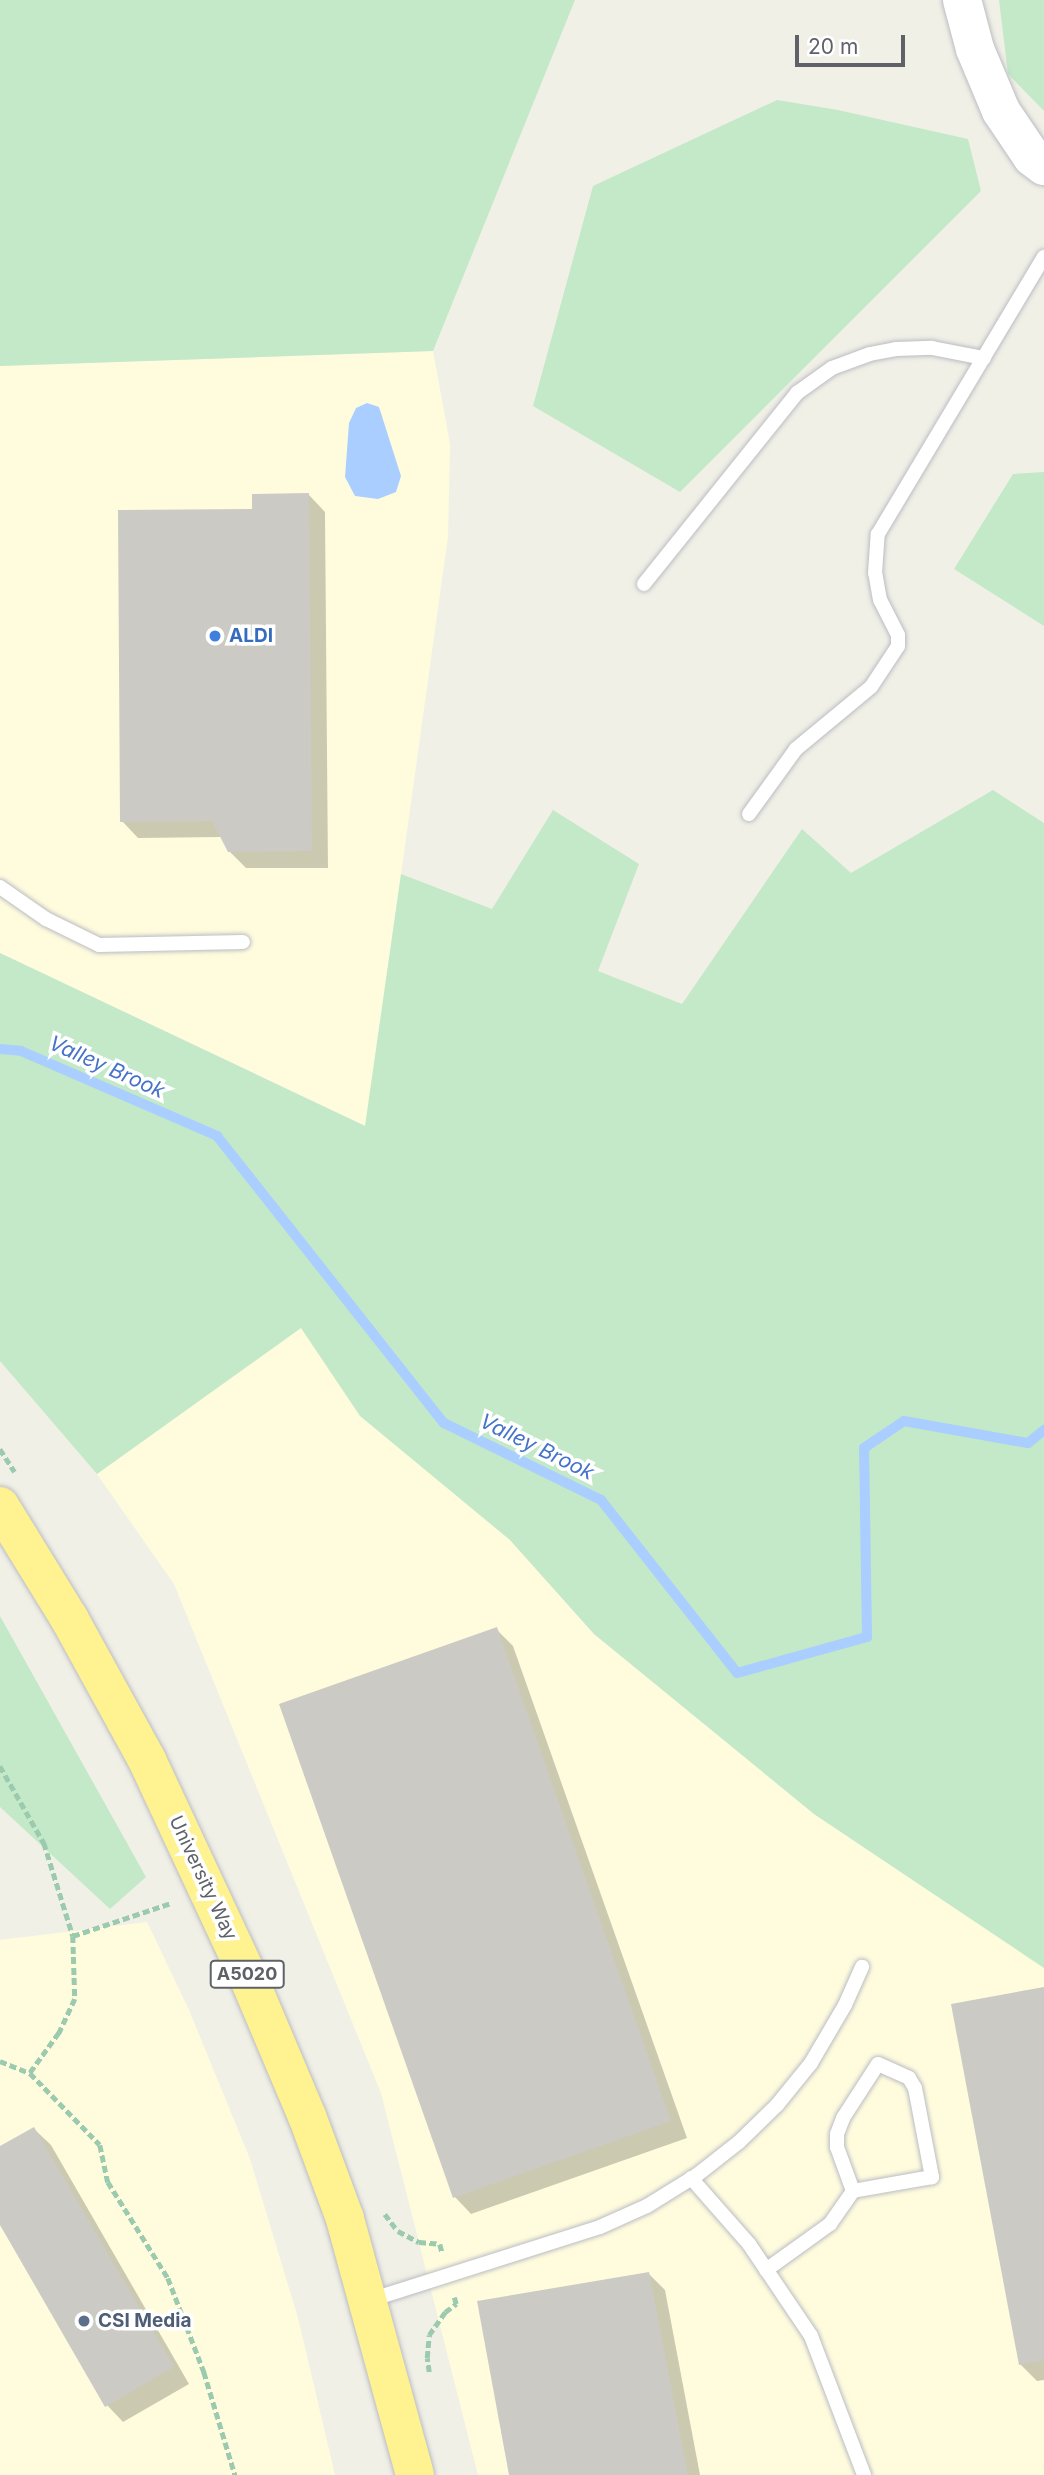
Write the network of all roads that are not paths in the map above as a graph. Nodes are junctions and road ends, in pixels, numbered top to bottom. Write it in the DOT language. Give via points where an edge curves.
graph roads {
  1 [pos="961,0"];
  2 [pos="1044,166"];
  3 [pos="1044,257"];
  4 [pos="984,358"];
  5 [pos="644,584"];
  6 [pos="749,814"];
  7 [pos="0,887"];
  8 [pos="243,942"];
  9 [pos="0,1506"];
  10 [pos="862,1967"];
  11 [pos="691,2178"];
  12 [pos="853,2191"];
  13 [pos="766,2270"];
  14 [pos="370,2300"];
  15 [pos="415,2475"];
  16 [pos="864,2475"];
  1 -- 2 [label="main road" via="1001,111 1032,157"];
  3 -- 4 [label="lane"];
  4 -- 5 [label="lane" via="932,348 896,349 832,368 797,393"];
  4 -- 6 [label="lane" via="878,534 875,573 898,646 871,687 796,749"];
  7 -- 8 [label="lane" via="46,919 99,945"];
  9 -- 14 [label="highway, University Way / A5020" via="147,1760 208,1886 307,2116"];
  10 -- 11 [label="lane" via="811,2063 786,2094 740,2142"];
  11 -- 13 [label="lane"];
  11 -- 14 [label="lane" via="647,2206 600,2227"];
  12 -- 12 [label="lane" via="837,2147 837,2134 878,2064 909,2078 915,2088 932,2176"];
  12 -- 13 [label="lane" via="830,2224"];
  13 -- 16 [label="lane" via="811,2336"];
  14 -- 15 [label="highway, University Way / A5020"];
}
